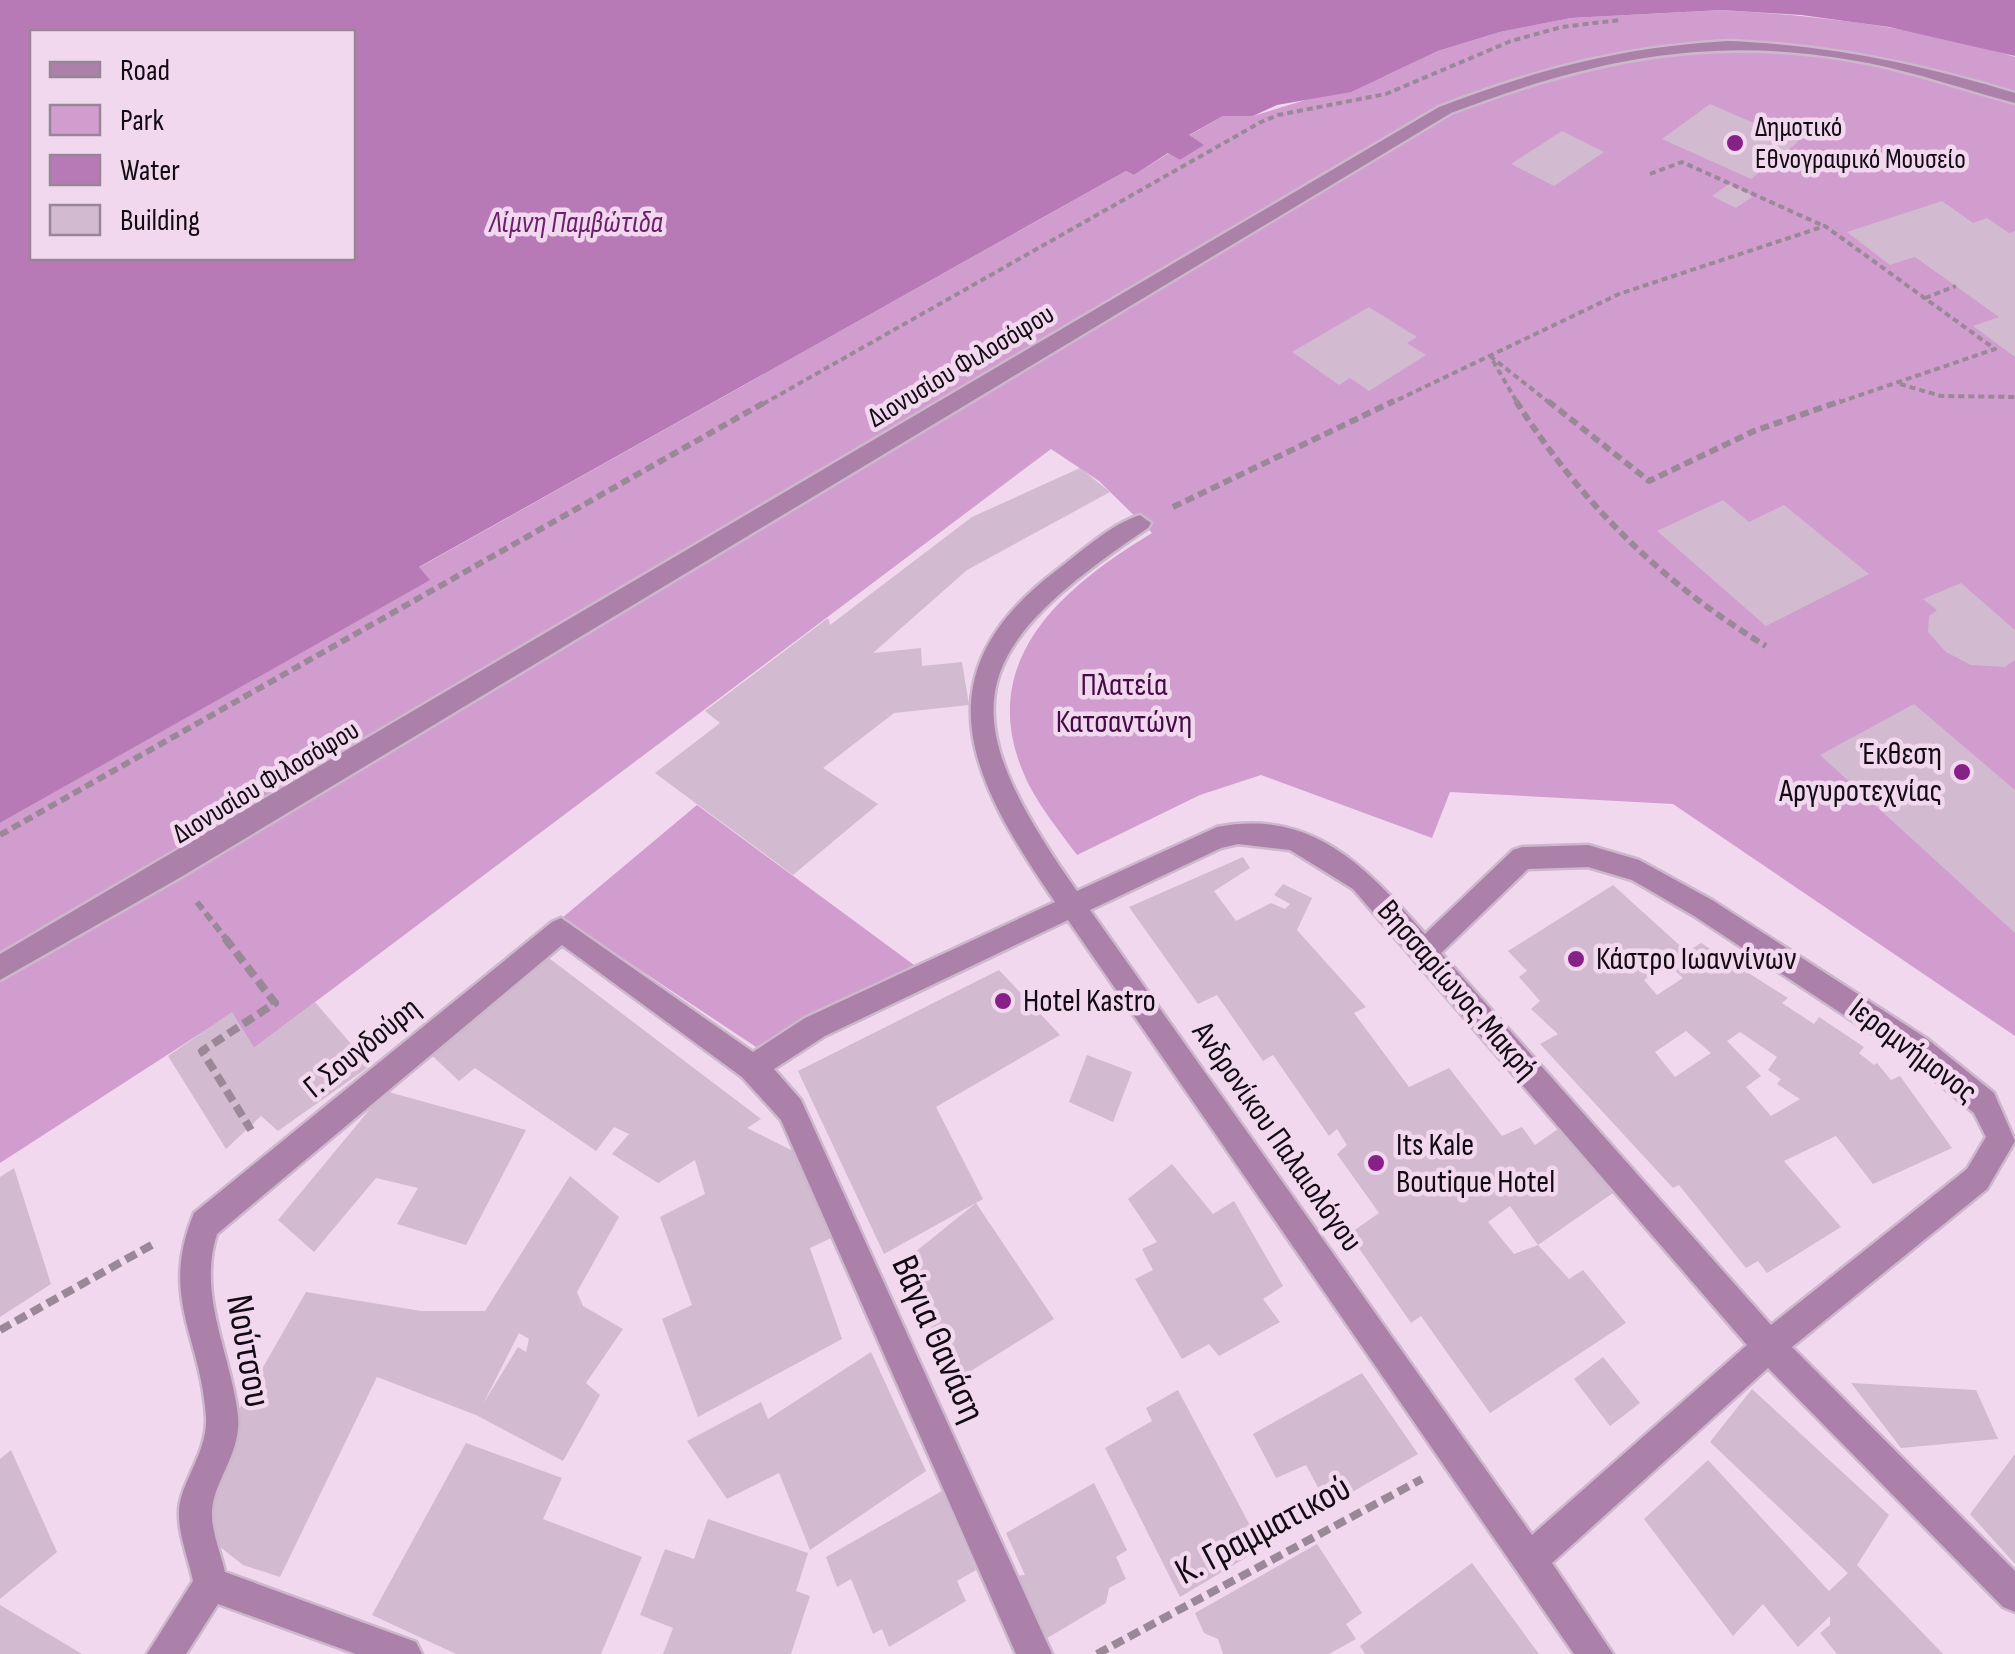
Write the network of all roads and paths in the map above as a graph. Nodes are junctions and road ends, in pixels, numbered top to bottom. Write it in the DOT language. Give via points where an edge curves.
graph roads {
  1 [pos="2015,98"];
  2 [pos="1278,115"];
  3 [pos="1650,174"];
  4 [pos="1825,226"];
  5 [pos="1956,286"];
  6 [pos="1924,298"];
  7 [pos="1490,356"];
  8 [pos="1899,383"];
  9 [pos="2015,397"];
  10 [pos="1140,523"];
  11 [pos="1766,646"];
  12 [pos="0,834"];
  13 [pos="172,869"];
  14 [pos="1072,904"];
  15 [pos="1424,952"];
  16 [pos="0,968"];
  17 [pos="752,1068"];
  18 [pos="273,1167"];
  19 [pos="205,1224"];
  20 [pos="0,1330"];
  21 [pos="1769,1346"];
  22 [pos="1458,1460"];
  23 [pos="1530,1561"];
  24 [pos="211,1584"];
  25 [pos="2015,1595"];
  26 [pos="165,1654"];
  27 [pos="404,1654"];
  28 [pos="1034,1654"];
  29 [pos="1097,1654"];
  30 [pos="1595,1654"];
  1 -- 13 [label="street, Διονυσίου Φιλοσόφου" via="1884,59 1770,45 1604,57 1478,96 1392,138"];
  2 -- 12 [label="path"];
  3 -- 4 [label="path" via="1682,162"];
  4 -- 6 [label="path"];
  4 -- 7 [label="path" via="1619,294"];
  5 -- 6 [label="path"];
  6 -- 8 [label="path" via="1995,349"];
  7 -- 8 [label="path" via="1649,482 1754,431"];
  7 -- 10 [label="path"];
  7 -- 11 [label="path" via="1606,516 1682,592"];
  8 -- 9 [label="path" via="1941,396"];
  10 -- 14 [label="street, Ανδρονίκου Παλαιολόγου" via="1035,598 1000,640 981,677 981,728 997,784"];
  13 -- 16 [label="street, Διονυσίου Φιλοσόφου"];
  13 -- 18 [label="path" via="275,1004 202,1051"];
  14 -- 15 [label="street, Βησσαρίωνος Μακρή" via="1217,838 1258,831 1307,844 1342,865"];
  14 -- 17 [label="street, Βησσαρίωνος Μακρή" via="816,1027"];
  14 -- 22 [label="street, Ανδρονίκου Παλαιολόγου"];
  15 -- 21 [label="street, Βησσαρίωνος Μακρή"];
  15 -- 21 [label="street, Ιερομνήμονος" via="1522,858 1588,856 1639,870 1769,948 1916,1047 1984,1103 2002,1138 1976,1178"];
  17 -- 18 [label="street, Γ. Σουγδούρη" via="561,930"];
  17 -- 28 [label="street, Βάγια Θανάση" via="776,1090 807,1139"];
  18 -- 19 [label="street, Γ. Σουγδούρη"];
  19 -- 20 [label="path" via="155,1243"];
  19 -- 24 [label="street, Νούτσου" via="193,1280 222,1418 217,1455 195,1511"];
  21 -- 23 [label="street, Ιερομνήμονος"];
  21 -- 25 [label="street, Βησσαρίωνος Μακρή"];
  22 -- 23 [label="street, Ανδρονίκου Παλαιολόγου"];
  22 -- 29 [label="path, Κ. Γραμματικού"];
  23 -- 30 [label="street, Ανδρονίκου Παλαιολόγου"];
  24 -- 26 [label="street"];
  24 -- 27 [label="street"];
}
